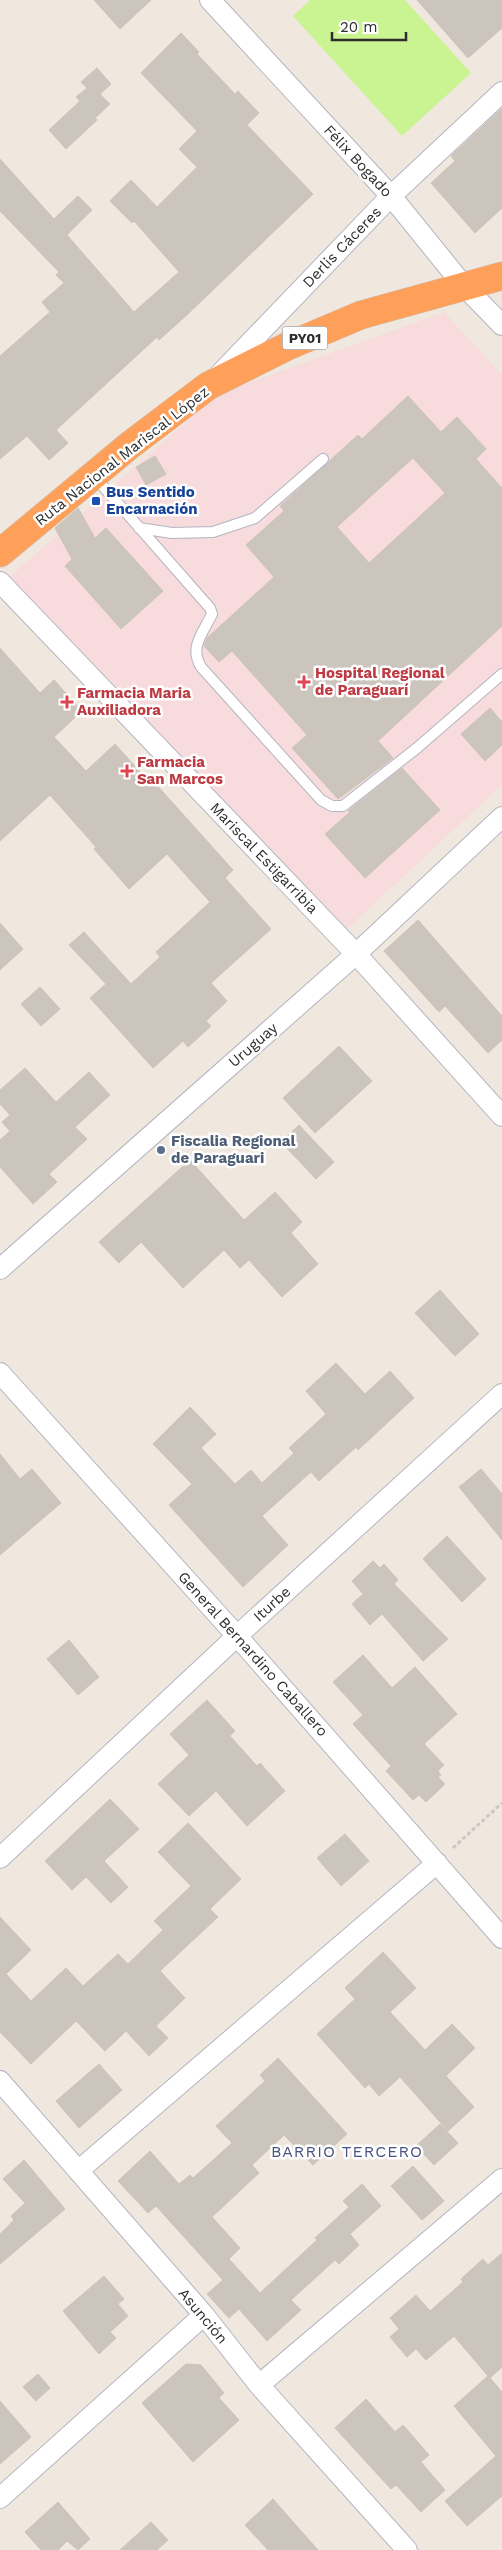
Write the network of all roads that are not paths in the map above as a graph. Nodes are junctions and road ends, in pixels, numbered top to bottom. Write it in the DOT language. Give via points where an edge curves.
graph roads {
  1 [pos="210,0"];
  2 [pos="502,92"];
  3 [pos="391,196"];
  4 [pos="502,276"];
  5 [pos="463,285"];
  6 [pos="502,325"];
  7 [pos="208,386"];
  8 [pos="323,459"];
  9 [pos="93,476"];
  10 [pos="139,528"];
  11 [pos="0,553"];
  12 [pos="0,582"];
  13 [pos="502,674"];
  14 [pos="502,817"];
  15 [pos="356,954"];
  16 [pos="502,1116"];
  17 [pos="0,1269"];
  18 [pos="0,1373"];
  19 [pos="502,1394"];
  20 [pos="238,1636"];
  21 [pos="0,1858"];
  22 [pos="437,1863"];
  23 [pos="502,1938"];
  24 [pos="0,2081"];
  25 [pos="78,2171"];
  26 [pos="502,2179"];
  27 [pos="204,2315"];
  28 [pos="259,2385"];
  29 [pos="0,2498"];
  30 [pos="407,2550"];
  1 -- 3 [label="street, Félix Bogado"];
  2 -- 3 [label="street, Derlis Cáceres"];
  3 -- 5 [label="street, Félix Bogado"];
  3 -- 7 [label="street, Derlis Cáceres"];
  4 -- 5 [label="highway, Ruta Nacional Mariscal López / PY01"];
  5 -- 6 [label="street, Félix Bogado"];
  5 -- 7 [label="highway, Ruta Nacional Mariscal López / PY01" via="361,314"];
  7 -- 9 [label="highway, Ruta Nacional Mariscal López / PY01"];
  8 -- 10 [label="lane" via="255,518 213,532 172,533"];
  9 -- 10 [label="lane"];
  9 -- 11 [label="highway, Ruta Nacional Mariscal López / PY01"];
  10 -- 13 [label="lane" via="210,608 212,614 195,650 195,657 321,800 332,806 343,806 365,789"];
  12 -- 15 [label="street, Mariscal Estigarribia"];
  14 -- 15 [label="street, Uruguay"];
  15 -- 16 [label="street, Mariscal Estigarribia"];
  15 -- 17 [label="street, Uruguay"];
  18 -- 20 [label="street, General Bernardino Caballero"];
  19 -- 20 [label="street, Iturbe"];
  20 -- 21 [label="street, Iturbe"];
  20 -- 22 [label="street, General Bernardino Caballero"];
  22 -- 23 [label="street, General Bernardino Caballero"];
  22 -- 25 [label="street"];
  24 -- 25 [label="street, Asunción"];
  25 -- 27 [label="street, Asunción"];
  26 -- 28 [label="street"];
  27 -- 28 [label="street, Asunción"];
  27 -- 29 [label="street"];
  28 -- 30 [label="street, Asunción"];
}
